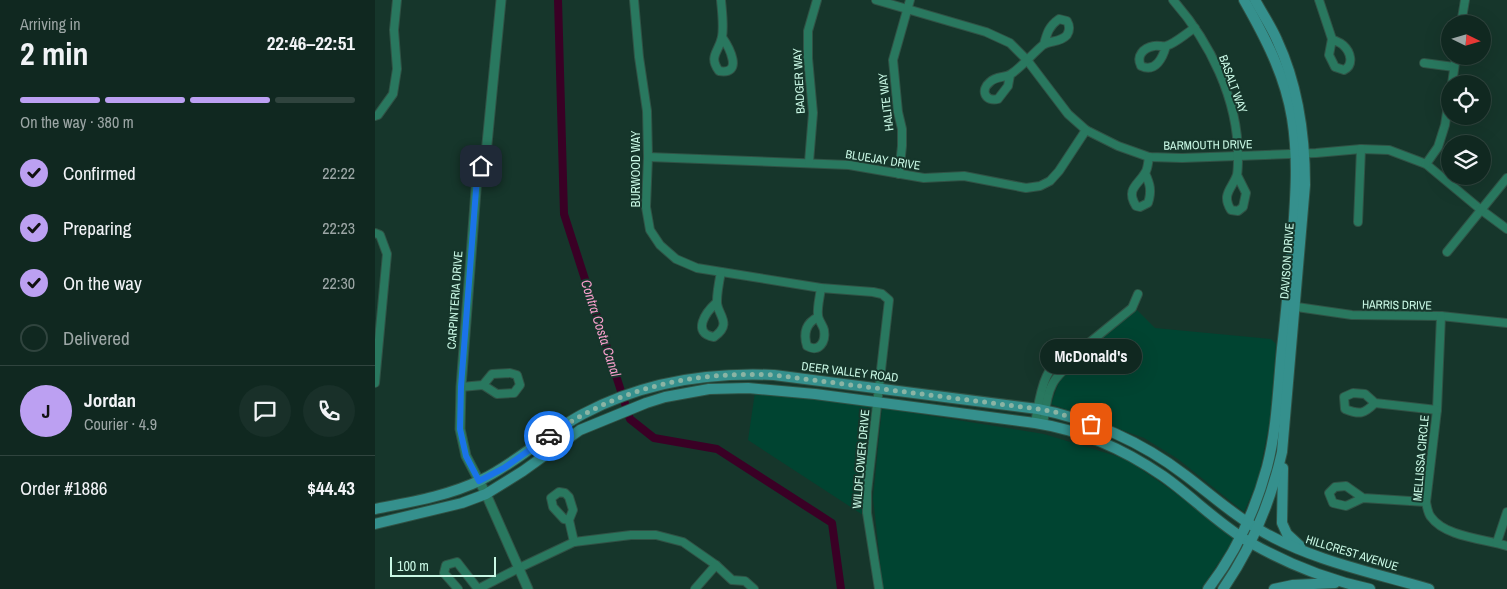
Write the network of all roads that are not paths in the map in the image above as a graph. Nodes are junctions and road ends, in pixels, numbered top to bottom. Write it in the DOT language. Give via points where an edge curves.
graph roads {
  1 [pos="397,0"];
  2 [pos="501,0"];
  3 [pos="634,0"];
  4 [pos="721,0"];
  5 [pos="817,0"];
  6 [pos="876,0"];
  7 [pos="910,0"];
  8 [pos="1173,0"];
  9 [pos="1244,0"];
  10 [pos="1255,0"];
  11 [pos="1319,0"];
  12 [pos="1465,0"];
  13 [pos="907,9"];
  14 [pos="1462,15"];
  15 [pos="1195,28"];
  16 [pos="722,38"];
  17 [pos="1332,39"];
  18 [pos="1045,44"];
  19 [pos="1167,46"];
  20 [pos="1027,60"];
  21 [pos="1424,63"];
  22 [pos="1454,67"];
  23 [pos="1010,75"];
  24 [pos="1453,75"];
  25 [pos="375,116"];
  26 [pos="1445,125"];
  27 [pos="1086,130"];
  28 [pos="1361,149"];
  29 [pos="1301,153"];
  30 [pos="1149,157"];
  31 [pos="1238,157"];
  32 [pos="647,158"];
  33 [pos="809,162"];
  34 [pos="1426,164"];
  35 [pos="1145,173"];
  36 [pos="899,174"];
  37 [pos="1237,175"];
  38 [pos="1507,178"];
  39 [pos="1481,210"];
  40 [pos="1357,222"];
  41 [pos="1507,229"];
  42 [pos="375,233"];
  43 [pos="1447,252"];
  44 [pos="721,272"];
  45 [pos="821,288"];
  46 [pos="1138,294"];
  47 [pos="889,300"];
  48 [pos="716,304"];
  49 [pos="1291,306"];
  50 [pos="1441,316"];
  51 [pos="818,317"];
  52 [pos="1507,323"];
  53 [pos="375,383"];
  54 [pos="483,385"];
  55 [pos="461,387"];
  56 [pos="880,389"];
  57 [pos="878,403"];
  58 [pos="1375,403"];
  59 [pos="1042,410"];
  60 [pos="1437,410"];
  61 [pos="1039,424"];
  62 [pos="1282,452"];
  63 [pos="479,481"];
  64 [pos="486,494"];
  65 [pos="1363,498"];
  66 [pos="1426,502"];
  67 [pos="375,509"];
  68 [pos="1507,512"];
  69 [pos="569,520"];
  70 [pos="1247,522"];
  71 [pos="375,524"];
  72 [pos="1257,529"];
  73 [pos="1240,536"];
  74 [pos="574,542"];
  75 [pos="1497,542"];
  76 [pos="1251,543"];
  77 [pos="1507,546"];
  78 [pos="1310,554"];
  79 [pos="716,566"];
  80 [pos="519,568"];
  81 [pos="732,580"];
  82 [pos="1343,583"];
  83 [pos="458,589"];
  84 [pos="478,589"];
  85 [pos="528,589"];
  86 [pos="695,589"];
  87 [pos="733,589"];
  88 [pos="754,589"];
  89 [pos="879,589"];
  90 [pos="1208,589"];
  91 [pos="1223,589"];
  92 [pos="1274,589"];
  93 [pos="1370,589"];
  94 [pos="1429,589"];
  1 -- 25 [label="street" via="394,30 397,69 393,94"];
  2 -- 55 [label="street, CARPINTERIA DRIVE" via="486,154 477,177"];
  3 -- 32 [label="street, BURWOOD WAY" via="647,111"];
  4 -- 16 [label="street"];
  5 -- 33 [label="street, BADGER WAY" via="808,31 813,113"];
  6 -- 13 [label="street, BARMOUTH DRIVE"];
  7 -- 13 [label="street, HALITE WAY"];
  8 -- 15 [label="street, BASALT WAY"];
  9 -- 29 [label="main road, DAVISON DRIVE" via="1279,70"];
  10 -- 29 [label="main road, DAVISON DRIVE" via="1277,40 1288,70 1299,114"];
  11 -- 17 [label="street"];
  12 -- 14 [label="street"];
  13 -- 20 [label="street, BARMOUTH DRIVE" via="986,32 1010,43"];
  13 -- 36 [label="street, HALITE WAY" via="893,60 902,146"];
  15 -- 19 [label="street"];
  15 -- 31 [label="street, BASALT WAY" via="1214,62 1230,102 1237,130"];
  18 -- 20 [label="street"];
  20 -- 23 [label="street"];
  20 -- 27 [label="street, BARMOUTH DRIVE" via="1068,114"];
  21 -- 22 [label="street"];
  22 -- 24 [label="street"];
  26 -- 34 [label="street" via="1437,148"];
  27 -- 30 [label="street, BARMOUTH DRIVE"];
  27 -- 36 [label="street, BLUEJAY DRIVE" via="1059,171 1040,186 1026,188 964,176 924,178"];
  28 -- 29 [label="street, BARMOUTH DRIVE"];
  28 -- 34 [label="street, BARMOUTH DRIVE" via="1389,150"];
  28 -- 40 [label="street"];
  29 -- 31 [label="street, BARMOUTH DRIVE"];
  29 -- 49 [label="main road, DAVISON DRIVE" via="1305,186"];
  30 -- 31 [label="street, BARMOUTH DRIVE"];
  30 -- 35 [label="street"];
  31 -- 37 [label="street, BASALT WAY"];
  32 -- 33 [label="street, BLUEJAY DRIVE"];
  32 -- 44 [label="street, BURWOOD WAY" via="646,207 650,230 660,245 676,259 697,268"];
  33 -- 36 [label="street, BLUEJAY DRIVE"];
  34 -- 39 [label="street, BARMOUTH DRIVE"];
  38 -- 39 [label="street"];
  39 -- 41 [label="street, BARMOUTH DRIVE"];
  39 -- 43 [label="street"];
  42 -- 53 [label="street" via="380,235 387,254"];
  44 -- 45 [label="street, BURWOOD WAY"];
  44 -- 48 [label="street"];
  45 -- 47 [label="street, BURWOOD WAY" via="873,292"];
  45 -- 51 [label="street"];
  46 -- 59 [label="street" via="1132,308 1073,356 1071,364 1052,384"];
  47 -- 56 [label="street, WILDFLOWER DRIVE"];
  49 -- 50 [label="street, HARRIS DRIVE" via="1352,315"];
  49 -- 62 [label="main road, DAVISON DRIVE"];
  49 -- 70 [label="main road, DAVISON DRIVE" via="1267,468"];
  50 -- 52 [label="street, HARRIS DRIVE"];
  50 -- 60 [label="street, MELLISSA CIRCLE"];
  54 -- 54 [label="street" via="497,394 514,393 521,385 517,375 510,372 492,374"];
  54 -- 55 [label="street"];
  55 -- 63 [label="street, CARPINTERIA DRIVE" via="460,429 466,456"];
  56 -- 57 [label="street, WILDFLOWER DRIVE"];
  56 -- 59 [label="main road, DEER VALLEY ROAD"];
  56 -- 63 [label="main road, DEER VALLEY ROAD" via="737,373 680,380 634,392 582,414 504,468"];
  57 -- 61 [label="main road"];
  57 -- 64 [label="main road" via="748,388 709,389 665,397 580,430"];
  57 -- 89 [label="street, WILDFLOWER DRIVE" via="867,513"];
  58 -- 60 [label="street"];
  59 -- 61 [label="street"];
  59 -- 70 [label="main road, DEER VALLEY ROAD" via="1091,424 1150,451"];
  60 -- 66 [label="street, MELLISSA CIRCLE"];
  61 -- 73 [label="main road" via="1087,437 1132,458 1163,476"];
  62 -- 72 [label="main road, DAVISON DRIVE" via="1275,483"];
  62 -- 78 [label="main road" via="1282,523 1293,540"];
  63 -- 64 [label="street, CARPINTERIA DRIVE"];
  63 -- 67 [label="main road, DEER VALLEY ROAD" via="448,493"];
  64 -- 71 [label="main road"];
  64 -- 80 [label="street, CARPINTERIA DRIVE"];
  65 -- 66 [label="street"];
  66 -- 75 [label="street, MELLISSA CIRCLE" via="1431,517 1455,534"];
  68 -- 75 [label="street"];
  69 -- 74 [label="street"];
  70 -- 72 [label="main road, DEER VALLEY ROAD"];
  70 -- 73 [label="main road"];
  72 -- 76 [label="main road"];
  72 -- 78 [label="main road, HILLCREST AVENUE"];
  73 -- 76 [label="main road"];
  73 -- 90 [label="main road"];
  74 -- 79 [label="street" via="631,534 656,535 683,542"];
  74 -- 80 [label="street"];
  75 -- 77 [label="street, MELLISSA CIRCLE"];
  76 -- 82 [label="main road" via="1292,564"];
  76 -- 91 [label="main road"];
  78 -- 94 [label="main road, HILLCREST AVENUE"];
  79 -- 81 [label="street"];
  79 -- 86 [label="street"];
  80 -- 84 [label="street"];
  80 -- 85 [label="street, CARPINTERIA DRIVE"];
  81 -- 87 [label="street"];
  81 -- 88 [label="street" via="745,581"];
  82 -- 92 [label="main road"];
  82 -- 93 [label="main road"];
  83 -- 84 [label="street" via="444,573 446,565 457,562"];
}
